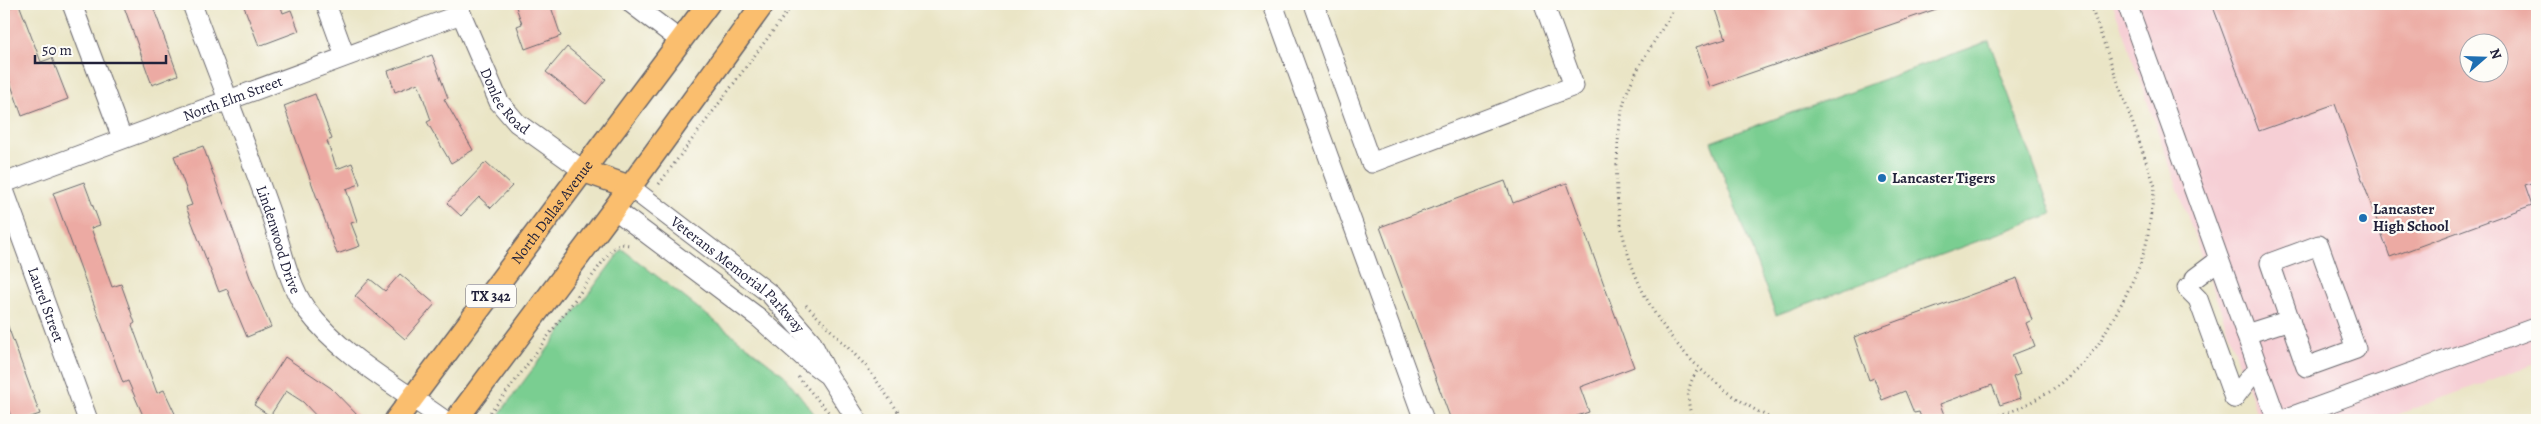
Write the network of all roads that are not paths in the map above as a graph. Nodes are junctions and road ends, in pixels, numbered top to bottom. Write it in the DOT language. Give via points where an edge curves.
graph roads {
  1 [pos="72,4"];
  2 [pos="192,4"];
  3 [pos="326,4"];
  4 [pos="632,4"];
  5 [pos="708,4"];
  6 [pos="763,4"];
  7 [pos="1273,4"];
  8 [pos="1314,4"];
  9 [pos="1544,4"];
  10 [pos="2127,4"];
  11 [pos="459,9"];
  12 [pos="680,41"];
  13 [pos="345,56"];
  14 [pos="227,99"];
  15 [pos="122,138"];
  16 [pos="584,170"];
  17 [pos="4,183"];
  18 [pos="630,188"];
  19 [pos="4,190"];
  20 [pos="614,209"];
  21 [pos="2219,260"];
  22 [pos="2290,320"];
  23 [pos="2537,327"];
  24 [pos="2246,334"];
  25 [pos="2259,371"];
  26 [pos="828,375"];
  27 [pos="414,398"];
  28 [pos="88,420"];
  29 [pos="396,420"];
  30 [pos="444,420"];
  31 [pos="456,420"];
  32 [pos="857,420"];
  33 [pos="1424,420"];
  34 [pos="2277,420"];
  35 [pos="2282,420"];
  1 -- 15 [label="street"];
  2 -- 14 [label="street, Lindenwood Drive"];
  3 -- 13 [label="street"];
  4 -- 12 [label="street"];
  5 -- 12 [label="main road, North Dallas Avenue / TX 342"];
  6 -- 18 [label="main road, TX 342"];
  7 -- 33 [label="street"];
  8 -- 9 [label="street" via="1371,163 1578,79"];
  10 -- 21 [label="street"];
  11 -- 13 [label="street, North Elm Street"];
  11 -- 16 [label="street, Donlee Road" via="499,102 517,124"];
  12 -- 16 [label="main road, North Dallas Avenue / TX 342"];
  13 -- 14 [label="street, North Elm Street"];
  14 -- 15 [label="street, North Elm Street"];
  14 -- 27 [label="street, Lindenwood Drive" via="305,307 344,349"];
  15 -- 17 [label="street, North Elm Street"];
  16 -- 18 [label="main road"];
  16 -- 20 [label="main road"];
  16 -- 27 [label="main road, North Dallas Avenue / TX 342"];
  18 -- 20 [label="main road, TX 342"];
  18 -- 26 [label="street, Veterans Memorial Parkway" via="770,294 811,341"];
  19 -- 28 [label="street, Laurel Street"];
  20 -- 26 [label="street, Veterans Memorial Parkway" via="760,318"];
  20 -- 31 [label="main road, TX 342"];
  21 -- 24 [label="street"];
  21 -- 25 [label="street" via="2191,283 2234,398 2250,376"];
  22 -- 22 [label="street" via="2306,367 2356,349 2319,245 2270,263"];
  22 -- 24 [label="street"];
  23 -- 35 [label="street"];
  24 -- 25 [label="street"];
  25 -- 34 [label="street"];
  26 -- 32 [label="street, Veterans Memorial Parkway"];
  27 -- 29 [label="main road, North Dallas Avenue / TX 342"];
  27 -- 30 [label="street, Lindenwood Drive"];
}
